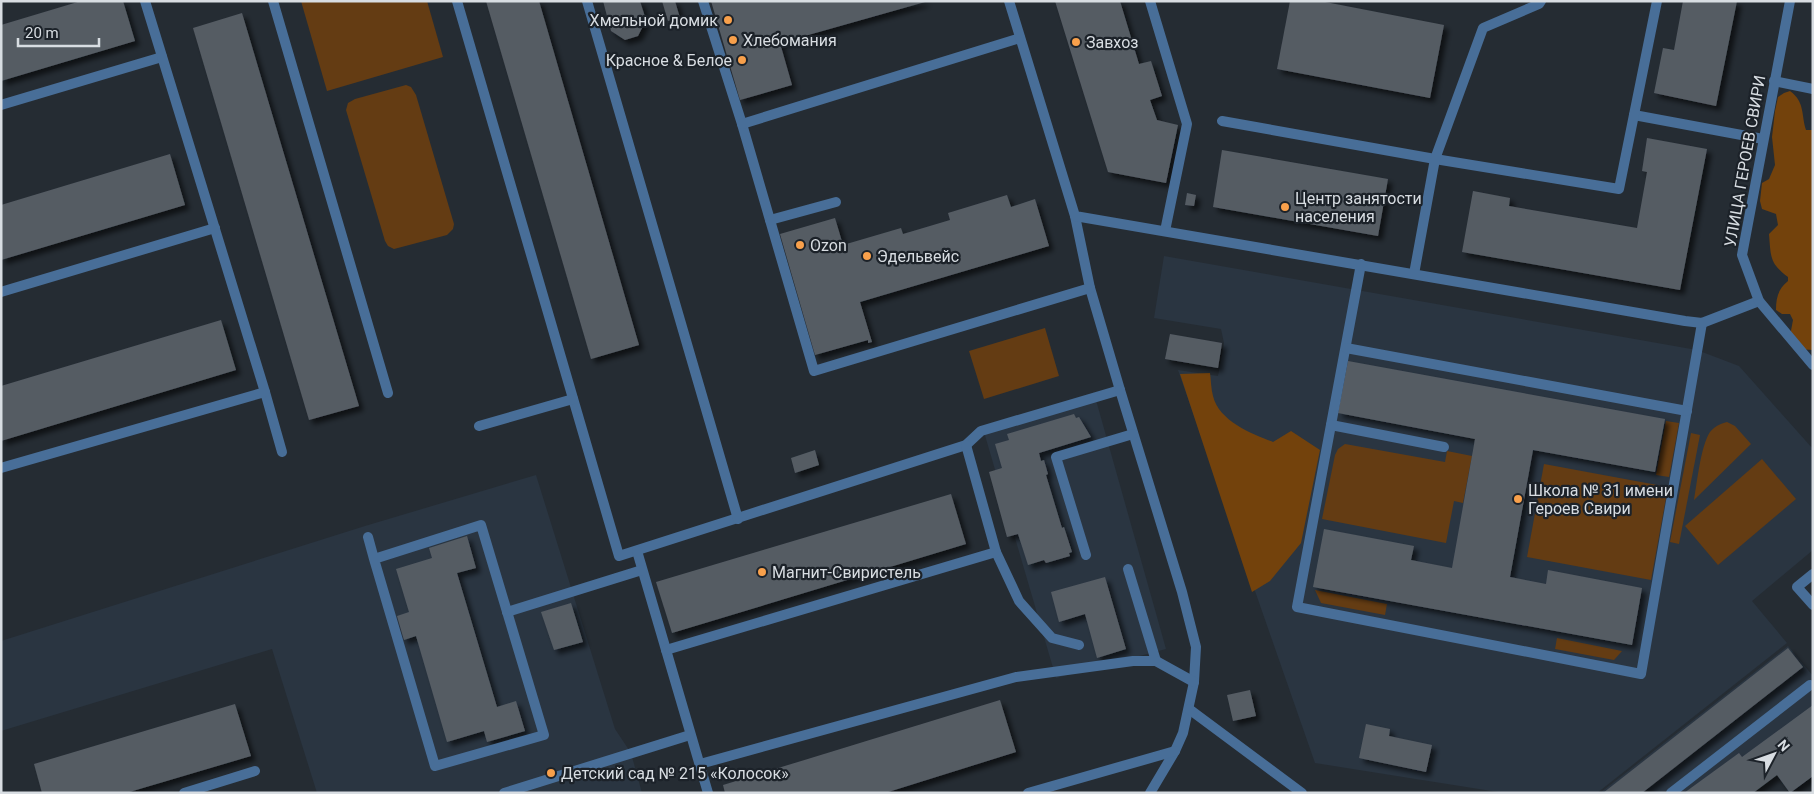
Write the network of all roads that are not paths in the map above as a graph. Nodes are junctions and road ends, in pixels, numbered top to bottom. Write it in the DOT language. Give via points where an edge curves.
graph roads {
  1 [pos="145,1"];
  2 [pos="273,1"];
  3 [pos="457,1"];
  4 [pos="587,1"];
  5 [pos="703,1"];
  6 [pos="1009,1"];
  7 [pos="1150,1"];
  8 [pos="1541,1"];
  9 [pos="1657,1"];
  10 [pos="1790,1"];
  11 [pos="1020,38"];
  12 [pos="162,57"];
  13 [pos="1774,81"];
  14 [pos="1813,89"];
  15 [pos="1,105"];
  16 [pos="1634,115"];
  17 [pos="1222,121"];
  18 [pos="742,124"];
  19 [pos="1763,139"];
  20 [pos="1434,159"];
  21 [pos="836,202"];
  22 [pos="1075,216"];
  23 [pos="770,220"];
  24 [pos="215,228"];
  25 [pos="1165,230"];
  26 [pos="1361,264"];
  27 [pos="1414,274"];
  28 [pos="1090,288"];
  29 [pos="1,292"];
  30 [pos="1759,301"];
  31 [pos="1702,323"];
  32 [pos="1346,348"];
  33 [pos="1813,365"];
  34 [pos="1120,390"];
  35 [pos="265,392"];
  36 [pos="388,394"];
  37 [pos="573,399"];
  38 [pos="1687,411"];
  39 [pos="1331,425"];
  40 [pos="479,426"];
  41 [pos="1134,434"];
  42 [pos="966,445"];
  43 [pos="1444,447"];
  44 [pos="282,452"];
  45 [pos="1,468"];
  46 [pos="738,519"];
  47 [pos="368,537"];
  48 [pos="637,551"];
  49 [pos="996,552"];
  50 [pos="1086,555"];
  51 [pos="374,559"];
  52 [pos="1128,569"];
  53 [pos="642,570"];
  54 [pos="1813,574"];
  55 [pos="1813,605"];
  56 [pos="507,612"];
  57 [pos="1079,645"];
  58 [pos="666,650"];
  59 [pos="1156,662"];
  60 [pos="1194,682"];
  61 [pos="1810,685"];
  62 [pos="1189,709"];
  63 [pos="690,736"];
  64 [pos="1175,751"];
  65 [pos="700,764"];
  66 [pos="255,771"];
  67 [pos="184,793"];
  68 [pos="504,793"];
  69 [pos="708,793"];
  70 [pos="1028,793"];
  71 [pos="1150,793"];
  72 [pos="1302,793"];
  73 [pos="1671,793"];
  1 -- 12 [label="street"];
  2 -- 36 [label="street"];
  3 -- 37 [label="street"];
  4 -- 46 [label="street"];
  5 -- 18 [label="street"];
  6 -- 11 [label="street"];
  7 -- 25 [label="street" via="1187,124"];
  8 -- 20 [label="street" via="1483,28"];
  9 -- 16 [label="street"];
  10 -- 13 [label="street, УЛИЦА ГЕРОЕВ СВИРИ"];
  11 -- 18 [label="street"];
  11 -- 22 [label="street"];
  12 -- 15 [label="street"];
  12 -- 24 [label="street"];
  13 -- 14 [label="street"];
  13 -- 19 [label="street, УЛИЦА ГЕРОЕВ СВИРИ"];
  16 -- 19 [label="street"];
  16 -- 20 [label="street" via="1619,189"];
  17 -- 20 [label="street"];
  18 -- 23 [label="street"];
  19 -- 30 [label="street, УЛИЦА ГЕРОЕВ СВИРИ" via="1742,255"];
  20 -- 27 [label="street"];
  21 -- 23 [label="street"];
  22 -- 25 [label="street"];
  22 -- 28 [label="street"];
  23 -- 28 [label="street" via="814,371"];
  24 -- 29 [label="street"];
  24 -- 35 [label="street"];
  25 -- 26 [label="street"];
  26 -- 27 [label="street"];
  26 -- 32 [label="street"];
  27 -- 31 [label="street"];
  28 -- 34 [label="street"];
  30 -- 31 [label="street"];
  30 -- 33 [label="street, УЛИЦА ГЕРОЕВ СВИРИ"];
  31 -- 38 [label="street"];
  32 -- 38 [label="street"];
  32 -- 39 [label="street"];
  34 -- 41 [label="street"];
  34 -- 42 [label="street" via="981,431"];
  35 -- 44 [label="street"];
  35 -- 45 [label="street"];
  37 -- 40 [label="street"];
  37 -- 48 [label="street" via="619,556"];
  38 -- 39 [label="street" via="1641,674 1297,607"];
  39 -- 43 [label="street"];
  41 -- 50 [label="street" via="1056,457"];
  41 -- 60 [label="street" via="1196,647"];
  42 -- 46 [label="street"];
  42 -- 49 [label="street"];
  46 -- 48 [label="street"];
  47 -- 51 [label="street"];
  48 -- 53 [label="street"];
  49 -- 57 [label="street" via="1019,601 1052,638"];
  49 -- 58 [label="street"];
  51 -- 56 [label="street" via="481,525"];
  51 -- 56 [label="street" via="435,766 544,734"];
  52 -- 59 [label="street"];
  53 -- 56 [label="street"];
  53 -- 58 [label="street"];
  54 -- 55 [label="street" via="1798,586"];
  58 -- 63 [label="street"];
  59 -- 60 [label="street"];
  59 -- 65 [label="street" via="1132,661 1016,677"];
  60 -- 62 [label="street"];
  61 -- 73 [label="street"];
  62 -- 64 [label="street"];
  62 -- 72 [label="street"];
  63 -- 65 [label="street"];
  63 -- 68 [label="street"];
  64 -- 70 [label="street"];
  64 -- 71 [label="street"];
  65 -- 69 [label="street"];
  66 -- 67 [label="street"];
}
